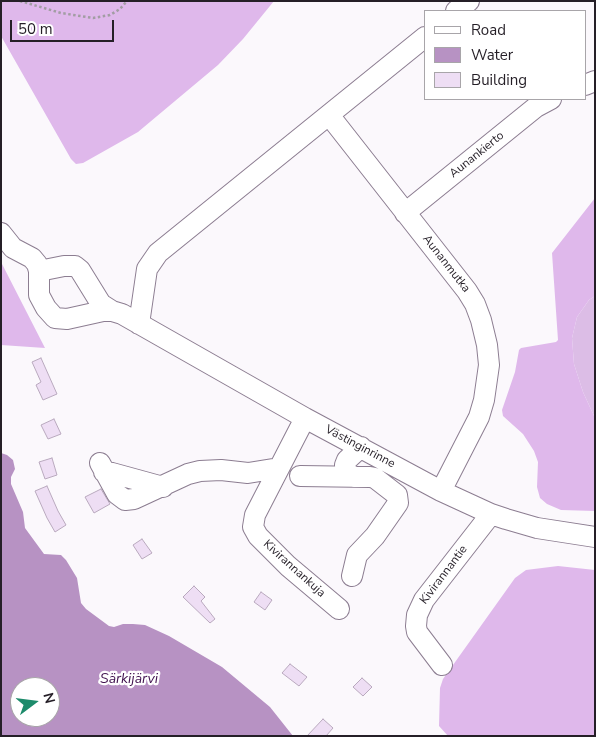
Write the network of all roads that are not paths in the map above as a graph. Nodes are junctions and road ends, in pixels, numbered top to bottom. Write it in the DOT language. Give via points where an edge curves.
graph roads {
  1 [pos="469,1"];
  2 [pos="457,10"];
  3 [pos="424,38"];
  4 [pos="549,100"];
  5 [pos="329,115"];
  6 [pos="405,213"];
  7 [pos="1,233"];
  8 [pos="39,271"];
  9 [pos="112,311"];
  10 [pos="139,324"];
  11 [pos="305,418"];
  12 [pos="361,447"];
  13 [pos="102,468"];
  14 [pos="279,468"];
  15 [pos="300,476"];
  16 [pos="354,477"];
  17 [pos="441,492"];
  18 [pos="491,514"];
  19 [pos="595,537"];
  20 [pos="352,576"];
  21 [pos="339,609"];
  22 [pos="442,665"];
  1 -- 2 [label="street"];
  3 -- 5 [label="street"];
  4 -- 6 [label="street, Aunankierto"];
  5 -- 6 [label="street, Aunanmutka"];
  5 -- 10 [label="street" via="153,259 146,274"];
  6 -- 17 [label="street, Aunanmutka" via="476,304 487,345 488,382 479,417"];
  7 -- 8 [label="street" via="13,248 32,258"];
  8 -- 9 [label="street" via="75,266 101,304"];
  8 -- 9 [label="street" via="39,295 56,318 67,320"];
  9 -- 10 [label="street, Västinginrinne"];
  10 -- 11 [label="street, Västinginrinne"];
  11 -- 12 [label="street, Västinginrinne"];
  11 -- 14 [label="street, Kivirannankuja"];
  12 -- 16 [label="street" via="345,465 346,472"];
  12 -- 17 [label="street, Västinginrinne"];
  13 -- 14 [label="street" via="117,494 125,500 200,471 248,473"];
  14 -- 21 [label="street, Kivirannankuja" via="253,519 255,532 288,566"];
  15 -- 16 [label="street"];
  16 -- 20 [label="street" via="375,478 395,492 398,503 357,555"];
  17 -- 18 [label="street, Västinginrinne"];
  18 -- 19 [label="street, Västinginrinne" via="537,528"];
  18 -- 22 [label="street, Kivirannantie" via="424,600 417,615 417,632"];
}
